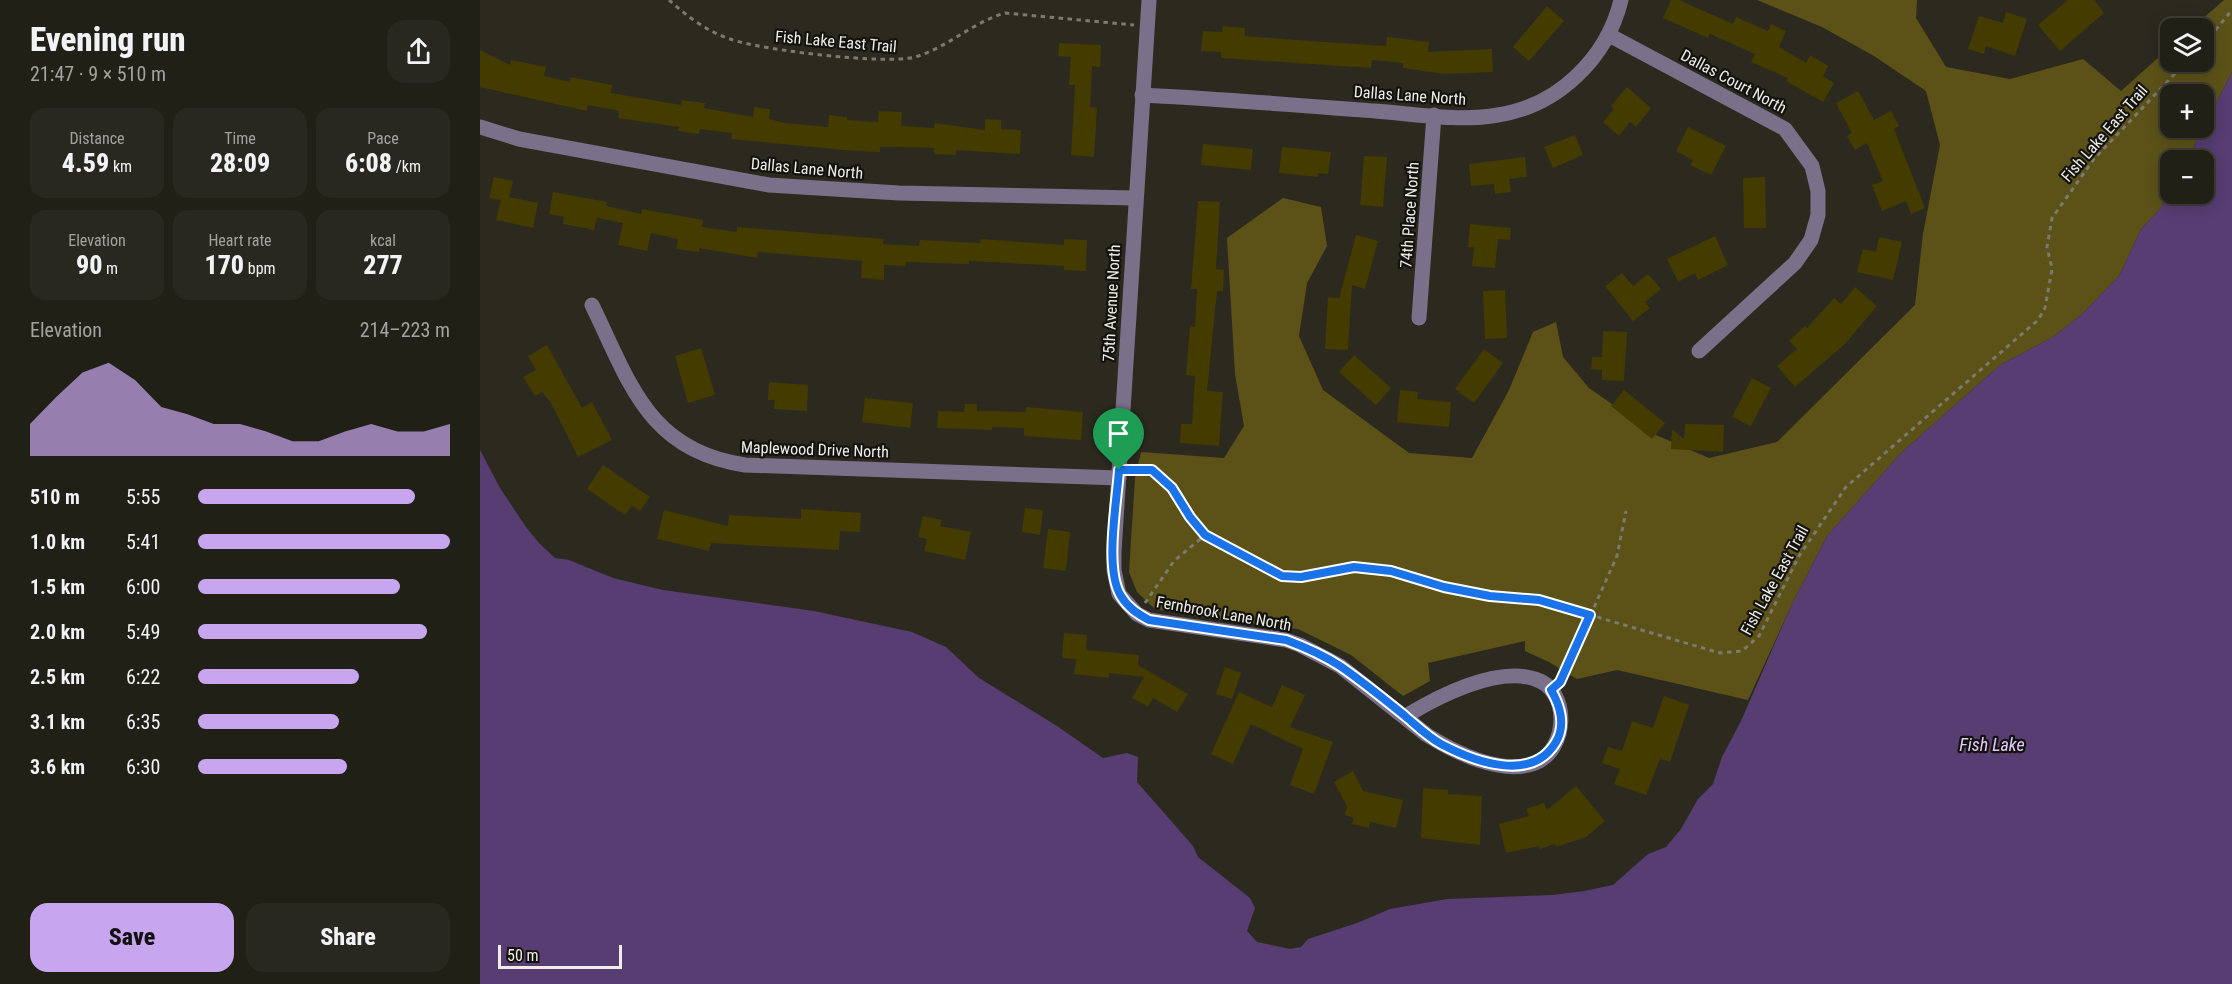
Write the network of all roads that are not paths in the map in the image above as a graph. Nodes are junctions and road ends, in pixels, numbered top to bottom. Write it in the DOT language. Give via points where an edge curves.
graph roads {
  1 [pos="1149,0"];
  2 [pos="1621,0"];
  3 [pos="1609,35"];
  4 [pos="1142,95"];
  5 [pos="1434,115"];
  6 [pos="480,127"];
  7 [pos="1136,198"];
  8 [pos="592,305"];
  9 [pos="1419,318"];
  10 [pos="1699,351"];
  11 [pos="1119,474"];
  12 [pos="1132,609"];
  13 [pos="1406,716"];
  1 -- 4 [label="street, 75th Avenue North"];
  2 -- 3 [label="street, Dallas Lane North"];
  3 -- 5 [label="street, Dallas Lane North" via="1580,72 1544,99 1499,115"];
  3 -- 10 [label="street, Dallas Court North" via="1778,125 1801,148 1812,166 1818,215 1811,240 1795,263"];
  4 -- 5 [label="street, Dallas Lane North"];
  4 -- 7 [label="street, 75th Avenue North"];
  5 -- 9 [label="street, 74th Place North"];
  6 -- 7 [label="street, Dallas Lane North" via="519,139 769,185 899,194"];
  7 -- 11 [label="street, 75th Avenue North"];
  8 -- 11 [label="street, Maplewood Drive North" via="642,406 685,446 712,459 745,465"];
  11 -- 12 [label="street, 75th Avenue North" via="1114,570 1116,585"];
  12 -- 13 [label="street, Fernbrook Lane North" via="1149,620 1300,645 1340,666"];
  13 -- 13 [label="street, Fernbrook Lane North" via="1427,735 1462,753 1503,765 1522,766 1542,759 1558,740 1562,724 1551,690 1538,679 1525,676 1501,678 1438,696"];
}
